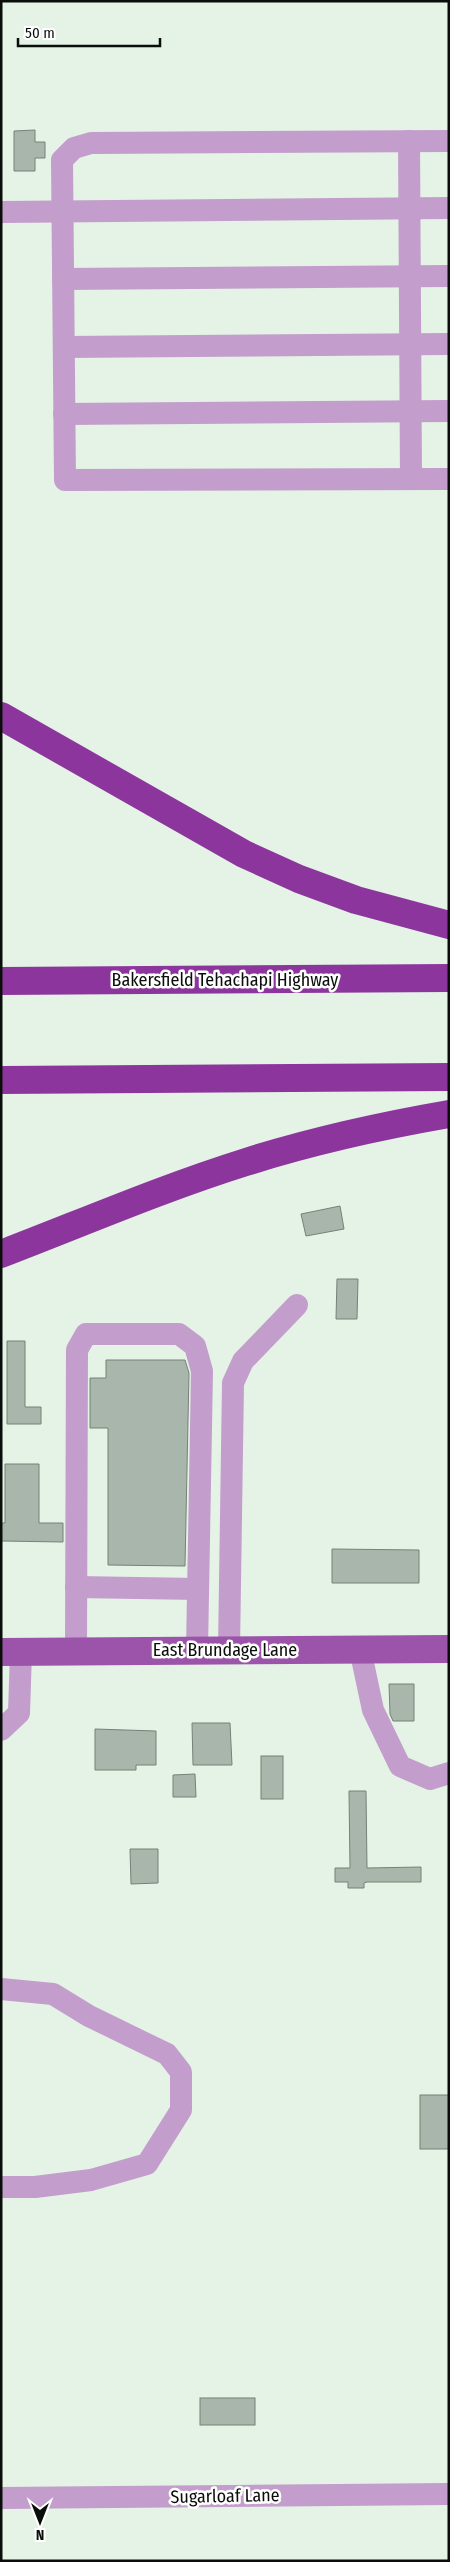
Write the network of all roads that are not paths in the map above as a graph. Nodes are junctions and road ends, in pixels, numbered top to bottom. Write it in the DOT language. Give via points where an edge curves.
graph roads {
  1 [pos="409,141"];
  2 [pos="449,141"];
  3 [pos="449,208"];
  4 [pos="410,209"];
  5 [pos="1,212"];
  6 [pos="63,212"];
  7 [pos="410,276"];
  8 [pos="449,276"];
  9 [pos="63,279"];
  10 [pos="410,344"];
  11 [pos="449,344"];
  12 [pos="64,347"];
  13 [pos="411,412"];
  14 [pos="449,412"];
  15 [pos="64,414"];
  16 [pos="411,479"];
  17 [pos="449,479"];
  18 [pos="1,716"];
  19 [pos="449,925"];
  20 [pos="449,978"];
  21 [pos="1,981"];
  22 [pos="449,1077"];
  23 [pos="1,1080"];
  24 [pos="449,1114"];
  25 [pos="1,1254"];
  26 [pos="297,1305"];
  27 [pos="76,1587"];
  28 [pos="198,1589"];
  29 [pos="449,1649"];
  30 [pos="197,1650"];
  31 [pos="229,1650"];
  32 [pos="360,1650"];
  33 [pos="76,1651"];
  34 [pos="11,1652"];
  35 [pos="10,1713"];
  36 [pos="1,1730"];
  37 [pos="449,1773"];
  38 [pos="1,1989"];
  39 [pos="1,2187"];
  40 [pos="449,2494"];
  41 [pos="1,2498"];
  1 -- 2 [label="street"];
  1 -- 4 [label="street"];
  1 -- 6 [label="street" via="91,143 74,148 62,160"];
  3 -- 4 [label="street"];
  4 -- 6 [label="street"];
  4 -- 7 [label="street"];
  5 -- 6 [label="street"];
  6 -- 9 [label="street"];
  7 -- 8 [label="street"];
  7 -- 9 [label="street"];
  7 -- 10 [label="street"];
  9 -- 12 [label="street"];
  10 -- 11 [label="street"];
  10 -- 12 [label="street"];
  10 -- 13 [label="street"];
  12 -- 15 [label="street"];
  13 -- 14 [label="street"];
  13 -- 15 [label="street"];
  13 -- 16 [label="street"];
  15 -- 16 [label="street" via="64,480"];
  16 -- 17 [label="street"];
  18 -- 19 [label="highway" via="244,854 356,900"];
  20 -- 21 [label="highway, Bakersfield Tehachapi Highway"];
  22 -- 23 [label="highway"];
  24 -- 25 [label="highway" via="316,1141 246,1162 190,1180"];
  26 -- 31 [label="street" via="243,1361 233,1382"];
  27 -- 28 [label="street"];
  27 -- 28 [label="street" via="77,1350 86,1334 179,1334 195,1346 202,1371"];
  27 -- 33 [label="street"];
  28 -- 30 [label="street"];
  29 -- 32 [label="main road, East Brundage Lane"];
  30 -- 31 [label="main road, East Brundage Lane"];
  30 -- 33 [label="main road, East Brundage Lane"];
  31 -- 32 [label="main road, East Brundage Lane"];
  32 -- 37 [label="street" via="373,1710 400,1766 430,1779"];
  33 -- 34 [label="main road, East Brundage Lane"];
  34 -- 35 [label="street"];
  35 -- 36 [label="street"];
  38 -- 39 [label="street" via="53,1994 88,2016 167,2054 181,2072 181,2110 147,2164 91,2180 35,2187"];
  40 -- 41 [label="street, Sugarloaf Lane"];
}
